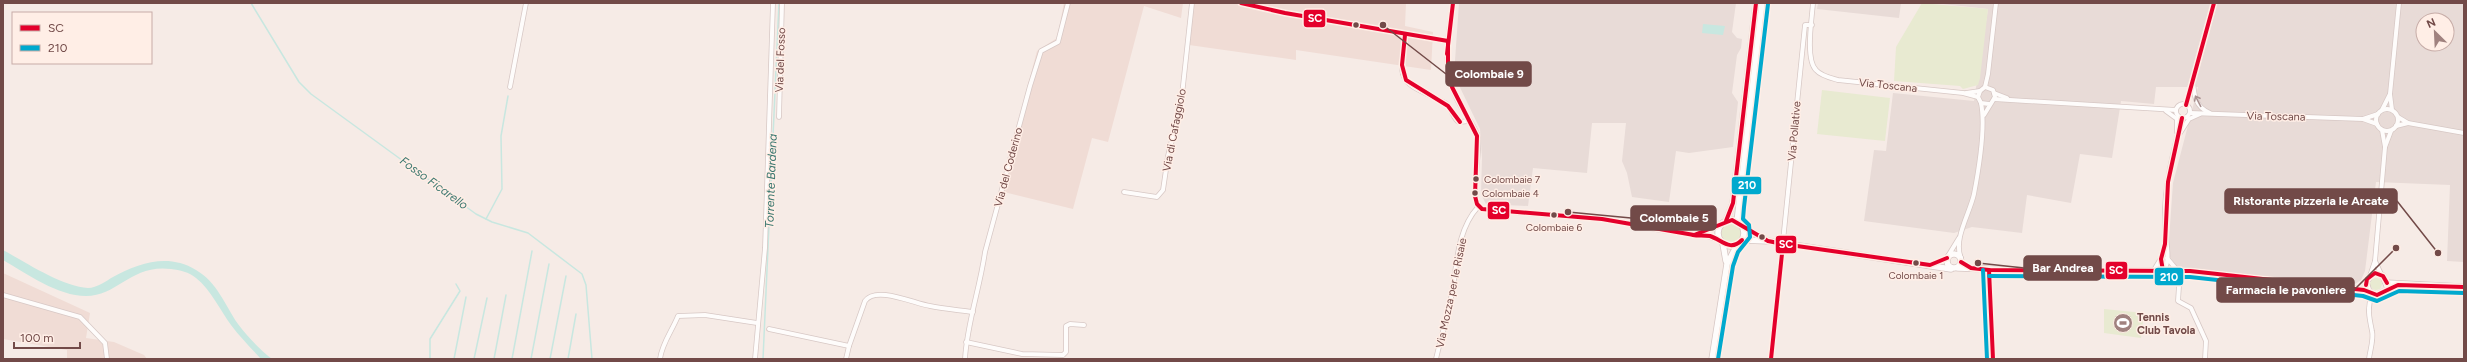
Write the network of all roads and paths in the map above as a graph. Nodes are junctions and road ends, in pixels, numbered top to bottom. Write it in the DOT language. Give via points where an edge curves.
graph roads {
  1 [pos="526,3"];
  2 [pos="773,3"];
  3 [pos="782,3"];
  4 [pos="1068,3"];
  5 [pos="1192,3"];
  6 [pos="1241,3"];
  7 [pos="1453,3"];
  8 [pos="1756,3"];
  9 [pos="1762,3"];
  10 [pos="1813,3"];
  11 [pos="1996,3"];
  12 [pos="2214,3"];
  13 [pos="2399,3"];
  14 [pos="1812,25"];
  15 [pos="1405,35"];
  16 [pos="1448,41"];
  17 [pos="1988,74"];
  18 [pos="2193,78"];
  19 [pos="510,87"];
  20 [pos="1985,88"];
  21 [pos="1991,88"];
  22 [pos="1980,91"];
  23 [pos="1994,92"];
  24 [pos="1963,93"];
  25 [pos="2390,94"];
  26 [pos="1978,97"];
  27 [pos="1994,99"];
  28 [pos="2009,99"];
  29 [pos="1981,103"];
  30 [pos="1989,104"];
  31 [pos="2186,105"];
  32 [pos="2163,110"];
  33 [pos="2176,110"];
  34 [pos="2382,110"];
  35 [pos="2392,110"];
  36 [pos="2190,112"];
  37 [pos="2201,114"];
  38 [pos="2378,114"];
  39 [pos="2216,115"];
  40 [pos="1984,116"];
  41 [pos="779,117"];
  42 [pos="2398,117"];
  43 [pos="2182,118"];
  44 [pos="2363,118"];
  45 [pos="1469,121"];
  46 [pos="2408,123"];
  47 [pos="2376,124"];
  48 [pos="2396,126"];
  49 [pos="2382,130"];
  50 [pos="2391,131"];
  51 [pos="2464,133"];
  52 [pos="2177,137"];
  53 [pos="2385,147"];
  54 [pos="1124,192"];
  55 [pos="1478,207"];
  56 [pos="1737,222"];
  57 [pos="1724,223"];
  58 [pos="1743,227"];
  59 [pos="1694,235"];
  60 [pos="1961,236"];
  61 [pos="1742,240"];
  62 [pos="1721,242"];
  63 [pos="1768,242"];
  64 [pos="1783,244"];
  65 [pos="2165,244"];
  66 [pos="1736,245"];
  67 [pos="1948,257"];
  68 [pos="2167,258"];
  69 [pos="2161,259"];
  70 [pos="1961,260"];
  71 [pos="2375,261"];
  72 [pos="1727,264"];
  73 [pos="1930,265"];
  74 [pos="1951,268"];
  75 [pos="1958,268"];
  76 [pos="1971,268"];
  77 [pos="1989,270"];
  78 [pos="2154,270"];
  79 [pos="2179,270"];
  80 [pos="2163,271"];
  81 [pos="2381,274"];
  82 [pos="2370,276"];
  83 [pos="2387,283"];
  84 [pos="2398,285"];
  85 [pos="2366,286"];
  86 [pos="2464,287"];
  87 [pos="2347,289"];
  88 [pos="2386,289"];
  89 [pos="2370,293"];
  90 [pos="3,295"];
  91 [pos="973,312"];
  92 [pos="756,324"];
  93 [pos="1084,325"];
  94 [pos="769,329"];
  95 [pos="966,342"];
  96 [pos="849,346"];
  97 [pos="107,359"];
  98 [pos="660,359"];
  99 [pos="755,359"];
  100 [pos="846,359"];
  101 [pos="965,359"];
  102 [pos="1436,359"];
  103 [pos="1712,359"];
  104 [pos="1771,359"];
  105 [pos="1993,359"];
  106 [pos="2205,359"];
  107 [pos="2369,359"];
  1 -- 19 [label="street"];
  2 -- 92 [label="street" via="765,241"];
  3 -- 41 [label="street, Via del Fosso"];
  4 -- 91 [label="street, Via del Coderino" via="1058,42 1041,52 1030,86 987,242"];
  5 -- 54 [label="street, Via di Cafaggiolo" via="1182,104 1170,145 1163,190 1157,198"];
  6 -- 15 [label="street"];
  7 -- 16 [label="street"];
  8 -- 57 [label="street" via="1733,203"];
  9 -- 56 [label="street"];
  10 -- 14 [label="street"];
  11 -- 17 [label="street"];
  12 -- 18 [label="street"];
  13 -- 25 [label="street"];
  14 -- 24 [label="street, Via Toscana" via="1810,50 1815,70 1828,78"];
  14 -- 64 [label="street, Via Pollative" via="1804,25"];
  15 -- 16 [label="street"];
  15 -- 45 [label="street" via="1400,64 1408,83 1421,93 1448,106 1459,122"];
  16 -- 45 [label="street" via="1447,74 1455,96"];
  17 -- 20 [label="street"];
  17 -- 21 [label="street"];
  18 -- 31 [label="street"];
  39 -- 18 [label="street, one-way" via="2199,106 2195,99"];
  20 -- 21 [label="street"];
  20 -- 22 [label="street"];
  21 -- 23 [label="street"];
  22 -- 24 [label="street, Via Toscana"];
  22 -- 26 [label="street"];
  23 -- 27 [label="street"];
  23 -- 28 [label="street"];
  24 -- 26 [label="street, Via Toscana"];
  25 -- 34 [label="street"];
  25 -- 35 [label="street"];
  26 -- 29 [label="street"];
  27 -- 28 [label="street"];
  27 -- 30 [label="street"];
  28 -- 32 [label="street"];
  29 -- 30 [label="street"];
  29 -- 40 [label="street"];
  30 -- 40 [label="street"];
  31 -- 33 [label="street" via="2180,105"];
  31 -- 36 [label="street"];
  32 -- 33 [label="street"];
  32 -- 52 [label="street" via="2173,114 2177,119"];
  33 -- 43 [label="street"];
  34 -- 35 [label="street"];
  34 -- 38 [label="street"];
  35 -- 42 [label="street"];
  36 -- 37 [label="street, Via Toscana"];
  36 -- 43 [label="street"];
  37 -- 39 [label="street, Via Toscana"];
  37 -- 52 [label="street" via="2189,119"];
  38 -- 44 [label="street, Via Toscana"];
  38 -- 47 [label="street"];
  39 -- 44 [label="street, Via Toscana"];
  40 -- 60 [label="street" via="1974,192"];
  42 -- 46 [label="street"];
  42 -- 48 [label="street"];
  43 -- 52 [label="street"];
  44 -- 47 [label="street, Via Toscana"];
  45 -- 55 [label="street" via="1478,138 1475,199"];
  46 -- 48 [label="street"];
  46 -- 51 [label="street"];
  47 -- 49 [label="street"];
  48 -- 50 [label="street"];
  49 -- 50 [label="street"];
  49 -- 53 [label="street"];
  50 -- 53 [label="street"];
  52 -- 65 [label="street" via="2168,182"];
  53 -- 71 [label="street"];
  55 -- 59 [label="street" via="1487,210 1607,220"];
  55 -- 102 [label="street, Via Mozza per le Risaie" via="1470,217 1456,259 1452,295"];
  56 -- 57 [label="street"];
  56 -- 58 [label="street"];
  57 -- 59 [label="street"];
  57 -- 62 [label="street" via="1718,232"];
  58 -- 61 [label="street"];
  58 -- 63 [label="street"];
  59 -- 62 [label="street" via="1707,236"];
  60 -- 67 [label="street"];
  60 -- 70 [label="street" via="1958,248"];
  61 -- 63 [label="street"];
  61 -- 66 [label="street"];
  62 -- 66 [label="street" via="1729,246"];
  62 -- 72 [label="street"];
  63 -- 64 [label="street"];
  64 -- 73 [label="street"];
  64 -- 104 [label="street"];
  65 -- 68 [label="street"];
  65 -- 69 [label="street"];
  66 -- 72 [label="street"];
  67 -- 70 [label="street" via="1955,254"];
  67 -- 73 [label="street"];
  67 -- 74 [label="street" via="1946,264"];
  68 -- 79 [label="street"];
  68 -- 80 [label="street" via="2167,265"];
  69 -- 78 [label="street"];
  69 -- 80 [label="street"];
  70 -- 75 [label="street"];
  70 -- 76 [label="street"];
  71 -- 81 [label="street"];
  71 -- 82 [label="street"];
  72 -- 103 [label="street"];
  73 -- 74 [label="street"];
  74 -- 75 [label="street"];
  75 -- 76 [label="street"];
  76 -- 77 [label="street"];
  77 -- 78 [label="street"];
  77 -- 105 [label="street"];
  78 -- 80 [label="street"];
  79 -- 80 [label="street"];
  79 -- 87 [label="street" via="2262,277"];
  79 -- 106 [label="street" via="2178,301 2191,308 2206,341"];
  81 -- 82 [label="street"];
  81 -- 83 [label="street"];
  82 -- 85 [label="street"];
  83 -- 84 [label="street"];
  83 -- 88 [label="street"];
  84 -- 86 [label="street"];
  84 -- 88 [label="street"];
  85 -- 87 [label="street"];
  85 -- 89 [label="street"];
  87 -- 89 [label="street"];
  88 -- 89 [label="street" via="2379,294"];
  89 -- 107 [label="street" via="2368,317 2372,331"];
  90 -- 97 [label="street" via="80,317 105,343"];
  91 -- 95 [label="street, Via del Coderino"];
  91 -- 96 [label="street" via="928,306 907,298 874,295 865,301"];
  92 -- 98 [label="street" via="705,316 678,316 672,332 663,344"];
  92 -- 99 [label="street"];
  93 -- 95 [label="street" via="1066,326 1066,352 1063,355 1022,354"];
  94 -- 96 [label="street"];
  95 -- 101 [label="street, Via del Coderino"];
  96 -- 100 [label="street"];
}
